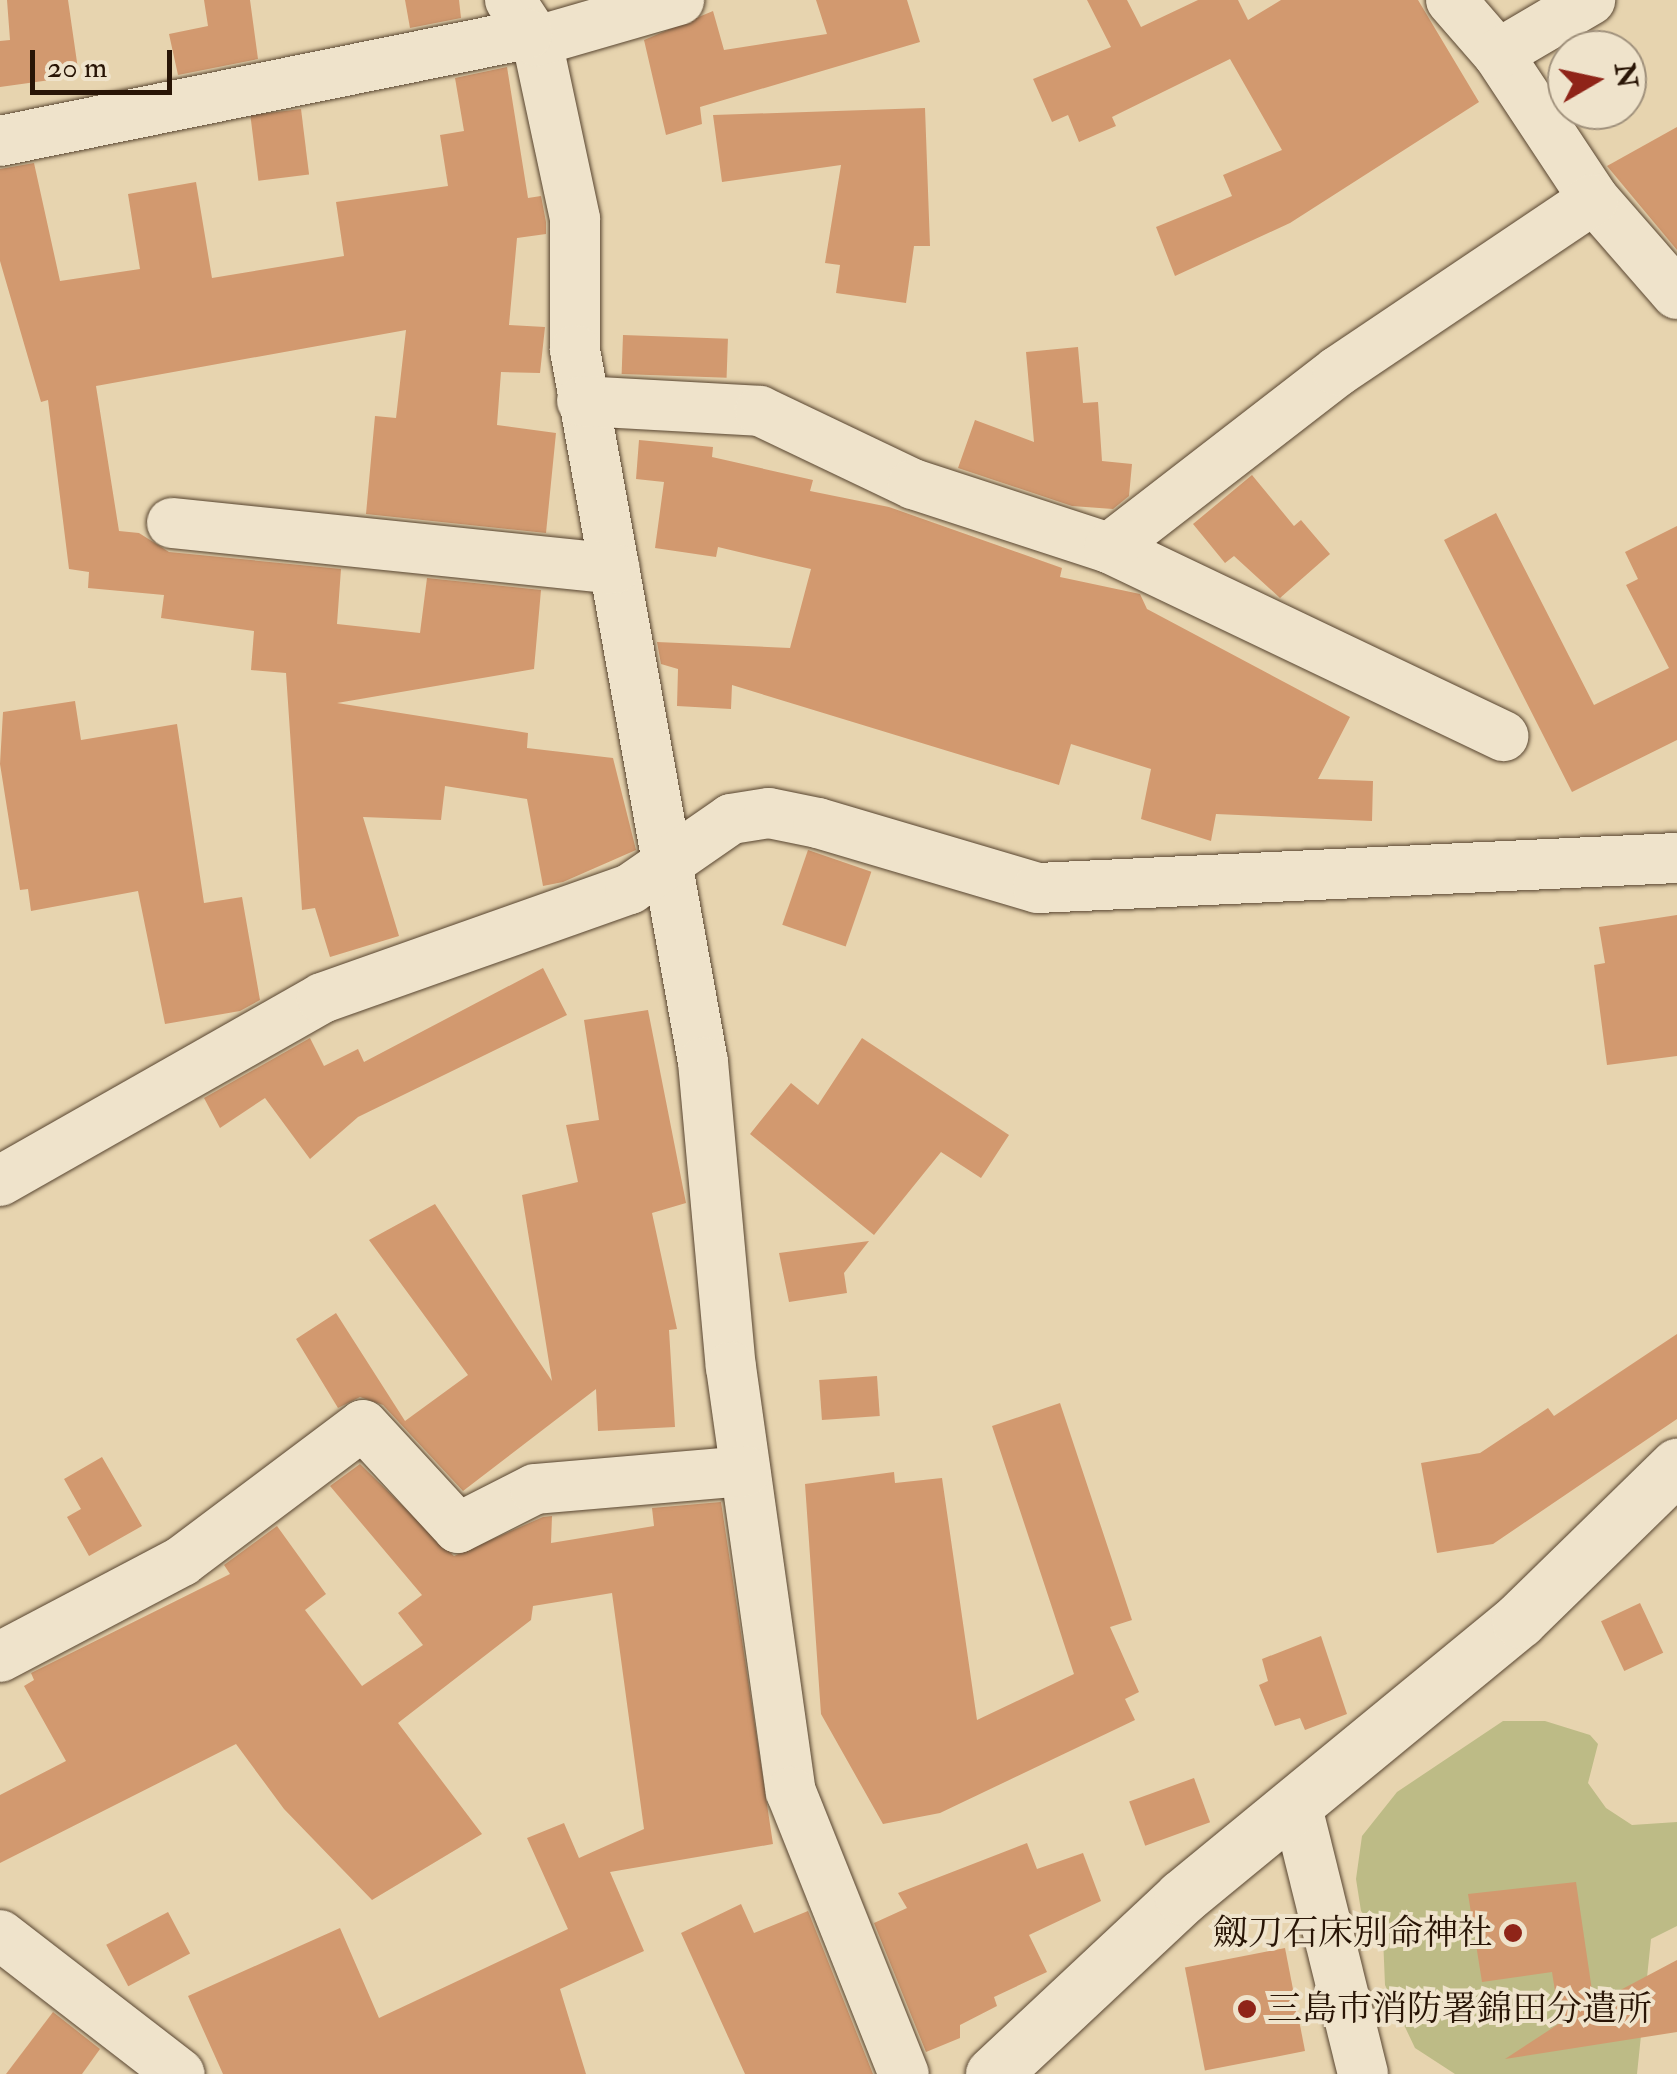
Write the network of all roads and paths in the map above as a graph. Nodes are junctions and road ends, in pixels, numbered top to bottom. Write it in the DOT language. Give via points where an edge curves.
graph roads {
  1 [pos="679,0"];
  2 [pos="1451,0"];
  3 [pos="1590,0"];
  4 [pos="524,25"];
  5 [pos="1498,54"];
  6 [pos="0,141"];
  7 [pos="1594,199"];
  8 [pos="1677,294"];
  9 [pos="582,401"];
  10 [pos="172,524"];
  11 [pos="1109,548"];
  12 [pos="615,569"];
  13 [pos="1503,736"];
  14 [pos="1677,858"];
  15 [pos="669,864"];
  16 [pos="0,1181"];
  17 [pos="1677,1466"];
  18 [pos="745,1471"];
  19 [pos="0,1657"];
  20 [pos="1296,1803"];
  21 [pos="0,1935"];
  22 [pos="180,2074"];
  23 [pos="904,2074"];
  24 [pos="992,2074"];
  25 [pos="1364,2074"];
  1 -- 4 [label="street"];
  2 -- 5 [label="street"];
  3 -- 5 [label="street"];
  4 -- 6 [label="street"];
  4 -- 9 [label="street" via="576,219"];
  5 -- 7 [label="street"];
  7 -- 8 [label="street"];
  7 -- 11 [label="street" via="1338,371"];
  9 -- 11 [label="street" via="760,411 914,484"];
  9 -- 12 [label="street"];
  10 -- 12 [label="street"];
  11 -- 13 [label="street"];
  12 -- 15 [label="street"];
  14 -- 15 [label="street" via="1038,888 769,813 732,819"];
  15 -- 16 [label="street" via="630,888 322,998"];
  15 -- 18 [label="street" via="703,1062"];
  17 -- 20 [label="street" via="1519,1620"];
  18 -- 19 [label="street" via="535,1489 458,1528 363,1425 182,1561"];
  18 -- 23 [label="street" via="791,1792"];
  20 -- 24 [label="street" via="1182,1897"];
  20 -- 25 [label="street"];
  21 -- 22 [label="street"];
}
